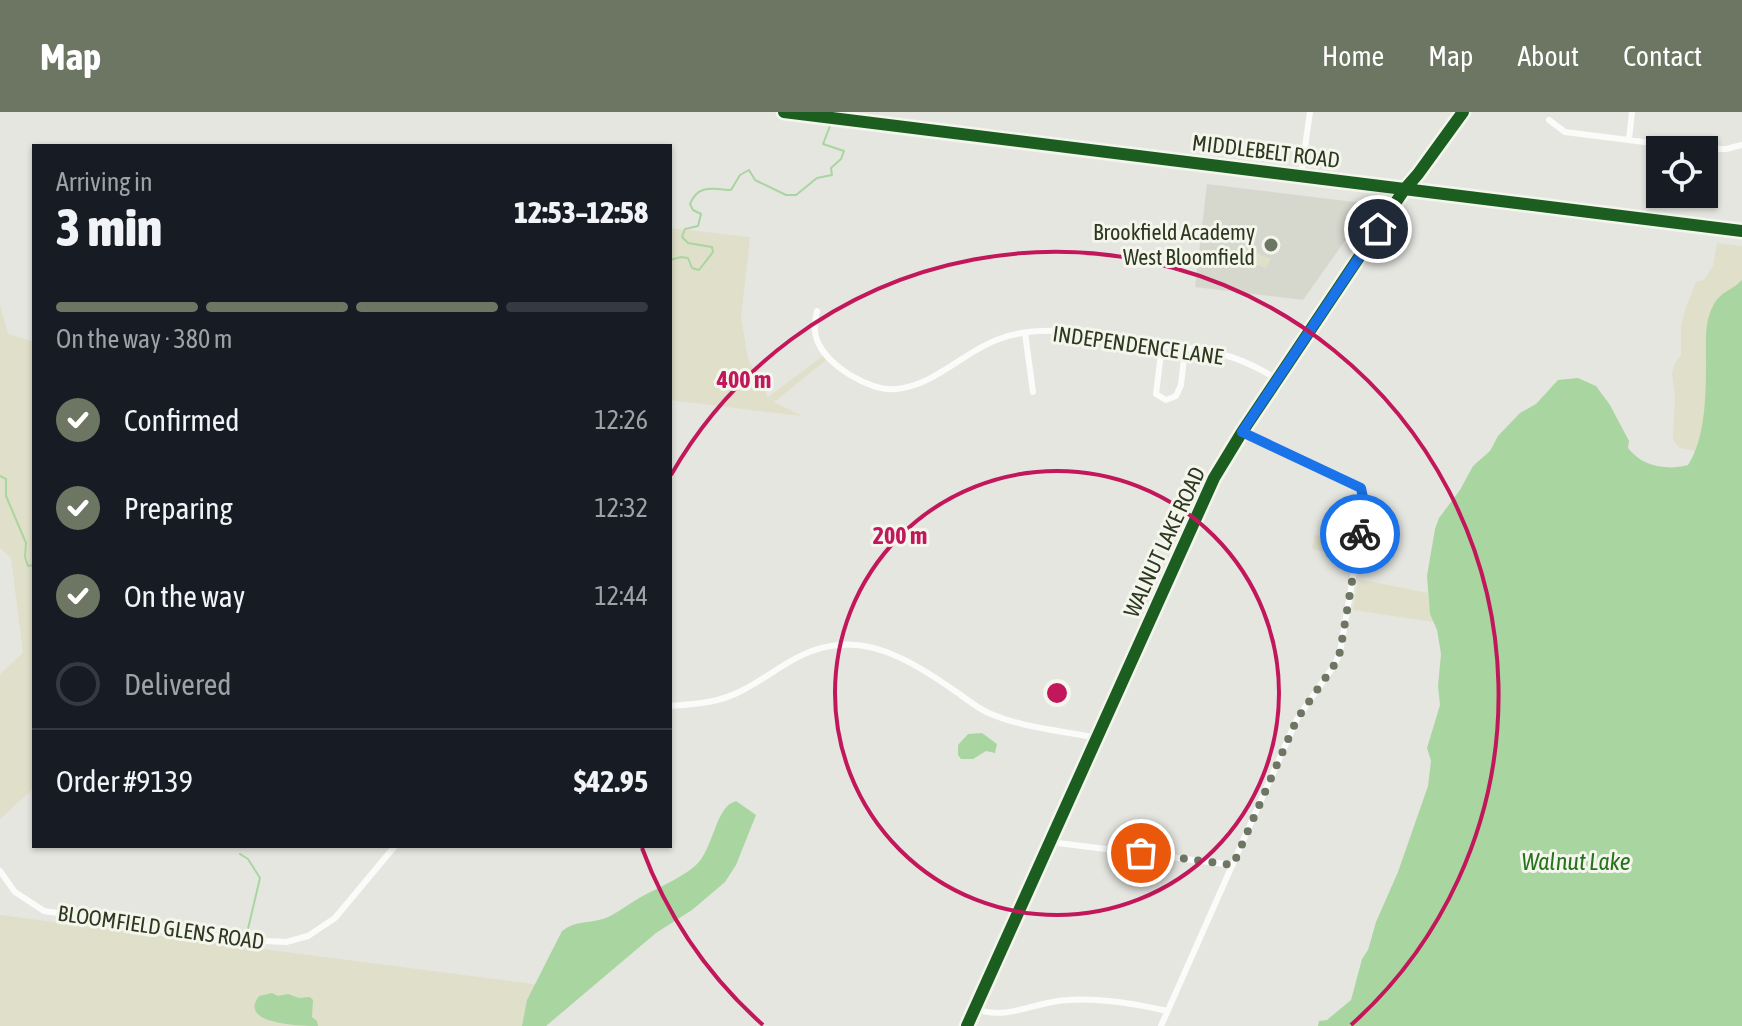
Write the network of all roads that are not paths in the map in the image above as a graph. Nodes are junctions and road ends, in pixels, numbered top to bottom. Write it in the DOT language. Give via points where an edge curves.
graph roads {
  1 [pos="784,112"];
  2 [pos="1310,112"];
  3 [pos="1463,112"];
  4 [pos="1632,112"];
  5 [pos="1549,120"];
  6 [pos="1629,139"];
  7 [pos="1742,145"];
  8 [pos="1301,175"];
  9 [pos="1404,190"];
  10 [pos="1742,231"];
  11 [pos="817,311"];
  12 [pos="1025,333"];
  13 [pos="1162,345"];
  14 [pos="1185,349"];
  15 [pos="1277,379"];
  16 [pos="1033,392"];
  17 [pos="1242,432"];
  18 [pos="672,706"];
  19 [pos="1098,738"];
  20 [pos="1050,842"];
  21 [pos="393,848"];
  22 [pos="1233,865"];
  23 [pos="0,871"];
  24 [pos="976,1009"];
  25 [pos="1167,1011"];
  26 [pos="967,1026"];
  27 [pos="1161,1026"];
  1 -- 8 [label="street, MIDDLEBELT ROAD"];
  2 -- 8 [label="street"];
  3 -- 9 [label="street, WALNUT LAKE ROAD"];
  4 -- 6 [label="street"];
  5 -- 6 [label="street" via="1565,132"];
  6 -- 7 [label="street" via="1700,149"];
  8 -- 9 [label="street, MIDDLEBELT ROAD"];
  9 -- 10 [label="street, MIDDLEBELT ROAD"];
  9 -- 15 [label="street, WALNUT LAKE ROAD"];
  11 -- 12 [label="street, INDEPENDENCE LANE" via="814,326 824,353 866,384 895,390 937,376 998,339"];
  12 -- 13 [label="street, INDEPENDENCE LANE" via="1083,333"];
  12 -- 16 [label="street"];
  13 -- 14 [label="street, INDEPENDENCE LANE"];
  13 -- 14 [label="street" via="1156,394 1166,400 1176,396 1181,385"];
  14 -- 15 [label="street, INDEPENDENCE LANE" via="1219,353"];
  15 -- 17 [label="street, WALNUT LAKE ROAD"];
  17 -- 19 [label="street, WALNUT LAKE ROAD" via="1188,532"];
  17 -- 22 [label="street" via="1352,482 1361,488 1365,507 1340,652 1297,719"];
  18 -- 19 [label="street" via="738,693 807,651 853,645 882,650 926,672 988,713"];
  19 -- 20 [label="street, WALNUT LAKE ROAD"];
  20 -- 22 [label="street"];
  20 -- 24 [label="street, WALNUT LAKE ROAD"];
  21 -- 23 [label="street, BLOOMFIELD GLENS ROAD" via="335,918 308,936 286,942 44,911 15,892"];
  22 -- 25 [label="street"];
  24 -- 25 [label="street" via="1002,1013 1072,1000"];
  24 -- 26 [label="street, WALNUT LAKE ROAD"];
  25 -- 27 [label="street"];
}
